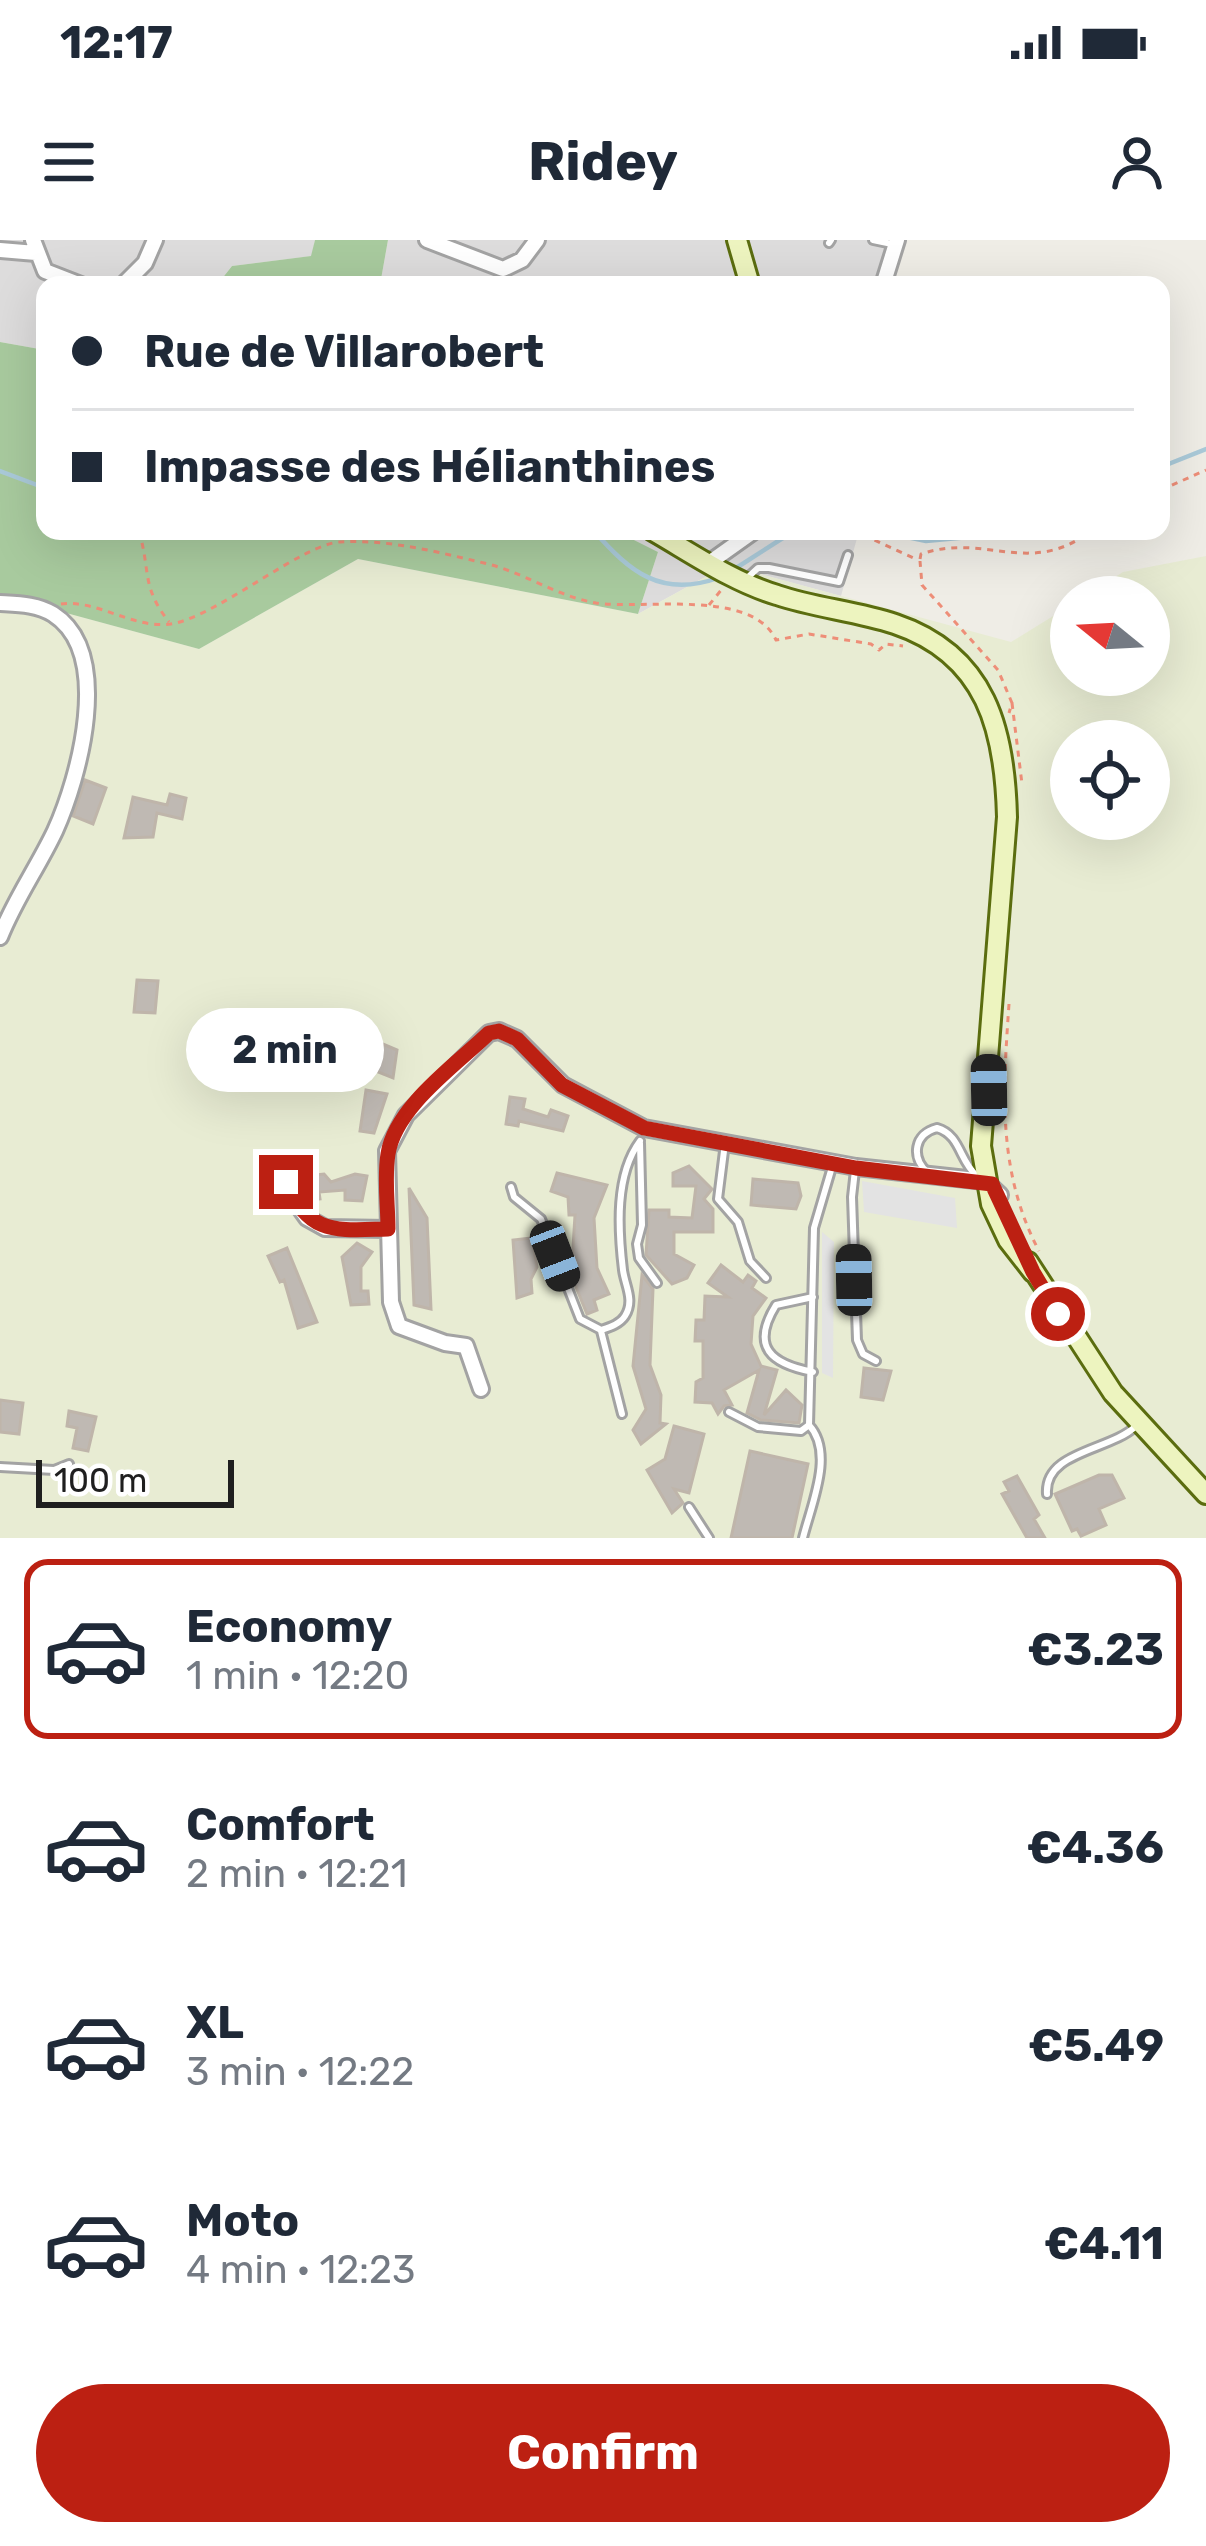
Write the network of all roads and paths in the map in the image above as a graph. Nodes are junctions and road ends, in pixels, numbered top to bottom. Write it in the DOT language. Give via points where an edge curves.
graph roads {
  1 [pos="154,240"];
  2 [pos="428,240"];
  3 [pos="537,240"];
  4 [pos="737,240"];
  5 [pos="873,240"];
  6 [pos="897,243"];
  7 [pos="34,246"];
  8 [pos="0,250"];
  9 [pos="58,276"];
  10 [pos="136,276"];
  11 [pos="747,276"];
  12 [pos="886,276"];
  13 [pos="1206,470"];
  14 [pos="1170,486"];
  15 [pos="142,540"];
  16 [pos="669,540"];
  17 [pos="748,540"];
  18 [pos="874,540"];
  19 [pos="1075,540"];
  20 [pos="848,555"];
  21 [pos="920,561"];
  22 [pos="727,573"];
  23 [pos="0,602"];
  24 [pos="708,607"];
  25 [pos="50,612"];
  26 [pos="170,624"];
  27 [pos="934,643"];
  28 [pos="1012,704"];
  29 [pos="997,720"];
  30 [pos="1022,797"];
  31 [pos="0,937"];
  32 [pos="1010,999"];
  33 [pos="642,1134"];
  34 [pos="725,1143"];
  35 [pos="833,1163"];
  36 [pos="856,1168"];
  37 [pos="277,1176"];
  38 [pos="932,1177"];
  39 [pos="511,1187"];
  40 [pos="993,1188"];
  41 [pos="388,1229"];
  42 [pos="1038,1265"];
  43 [pos="766,1277"];
  44 [pos="657,1283"];
  45 [pos="813,1298"];
  46 [pos="601,1330"];
  47 [pos="876,1361"];
  48 [pos="813,1372"];
  49 [pos="481,1389"];
  50 [pos="729,1412"];
  51 [pos="622,1414"];
  52 [pos="1138,1424"];
  53 [pos="809,1425"];
  54 [pos="69,1464"];
  55 [pos="0,1466"];
  56 [pos="1047,1494"];
  57 [pos="1206,1494"];
  58 [pos="689,1507"];
  59 [pos="709,1538"];
  60 [pos="802,1538"];
  1 -- 10 [label="street"];
  2 -- 3 [label="street" via="503,269"];
  4 -- 11 [label="main road"];
  5 -- 6 [label="lane"];
  6 -- 12 [label="street"];
  7 -- 8 [label="street"];
  7 -- 9 [label="street" via="45,271"];
  13 -- 14 [label="path"];
  15 -- 26 [label="path" via="150,598"];
  16 -- 22 [label="main road"];
  17 -- 22 [label="street"];
  18 -- 21 [label="path"];
  19 -- 21 [label="path" via="1050,554 974,546 936,549"];
  20 -- 22 [label="lane" via="838,583 769,568"];
  21 -- 28 [label="path" via="922,585 998,670"];
  22 -- 24 [label="path"];
  22 -- 27 [label="main road"];
  23 -- 25 [label="street"];
  24 -- 26 [label="path" via="601,604 485,563 380,542 332,542"];
  24 -- 27 [label="path" via="740,612 776,640 809,634 879,650"];
  25 -- 26 [label="path" via="75,603"];
  25 -- 31 [label="street" via="75,640 87,708 56,829"];
  27 -- 29 [label="main road" via="970,677"];
  28 -- 29 [label="path"];
  28 -- 30 [label="path"];
  29 -- 40 [label="main road" via="1007,818 981,1121"];
  32 -- 42 [label="path" via="1003,1129"];
  33 -- 34 [label="street"];
  33 -- 41 [label="street" via="562,1085 517,1039 489,1033 406,1115 395,1136"];
  33 -- 44 [label="lane" via="637,1244"];
  33 -- 46 [label="lane" via="626,1160 620,1216 630,1300 625,1318"];
  34 -- 35 [label="street"];
  34 -- 43 [label="lane" via="718,1199"];
  35 -- 36 [label="street"];
  35 -- 45 [label="lane" via="814,1228"];
  36 -- 38 [label="street"];
  36 -- 47 [label="lane" via="856,1340"];
  37 -- 41 [label="street" via="307,1218 325,1228"];
  38 -- 40 [label="street"];
  38 -- 40 [label="lane" via="916,1148 937,1128"];
  39 -- 46 [label="lane" via="541,1219 580,1319"];
  40 -- 42 [label="main road" via="1008,1240"];
  41 -- 49 [label="street" via="399,1326 466,1346"];
  42 -- 52 [label="main road" via="1073,1336"];
  45 -- 48 [label="lane"];
  45 -- 48 [label="lane" via="776,1305 764,1339 770,1356"];
  46 -- 51 [label="lane"];
  48 -- 53 [label="lane"];
  50 -- 53 [label="lane" via="758,1427"];
  52 -- 56 [label="lane" via="1059,1463"];
  52 -- 57 [label="main road"];
  53 -- 60 [label="lane" via="819,1436 821,1466"];
  54 -- 55 [label="lane"];
  58 -- 59 [label="lane"];
}
